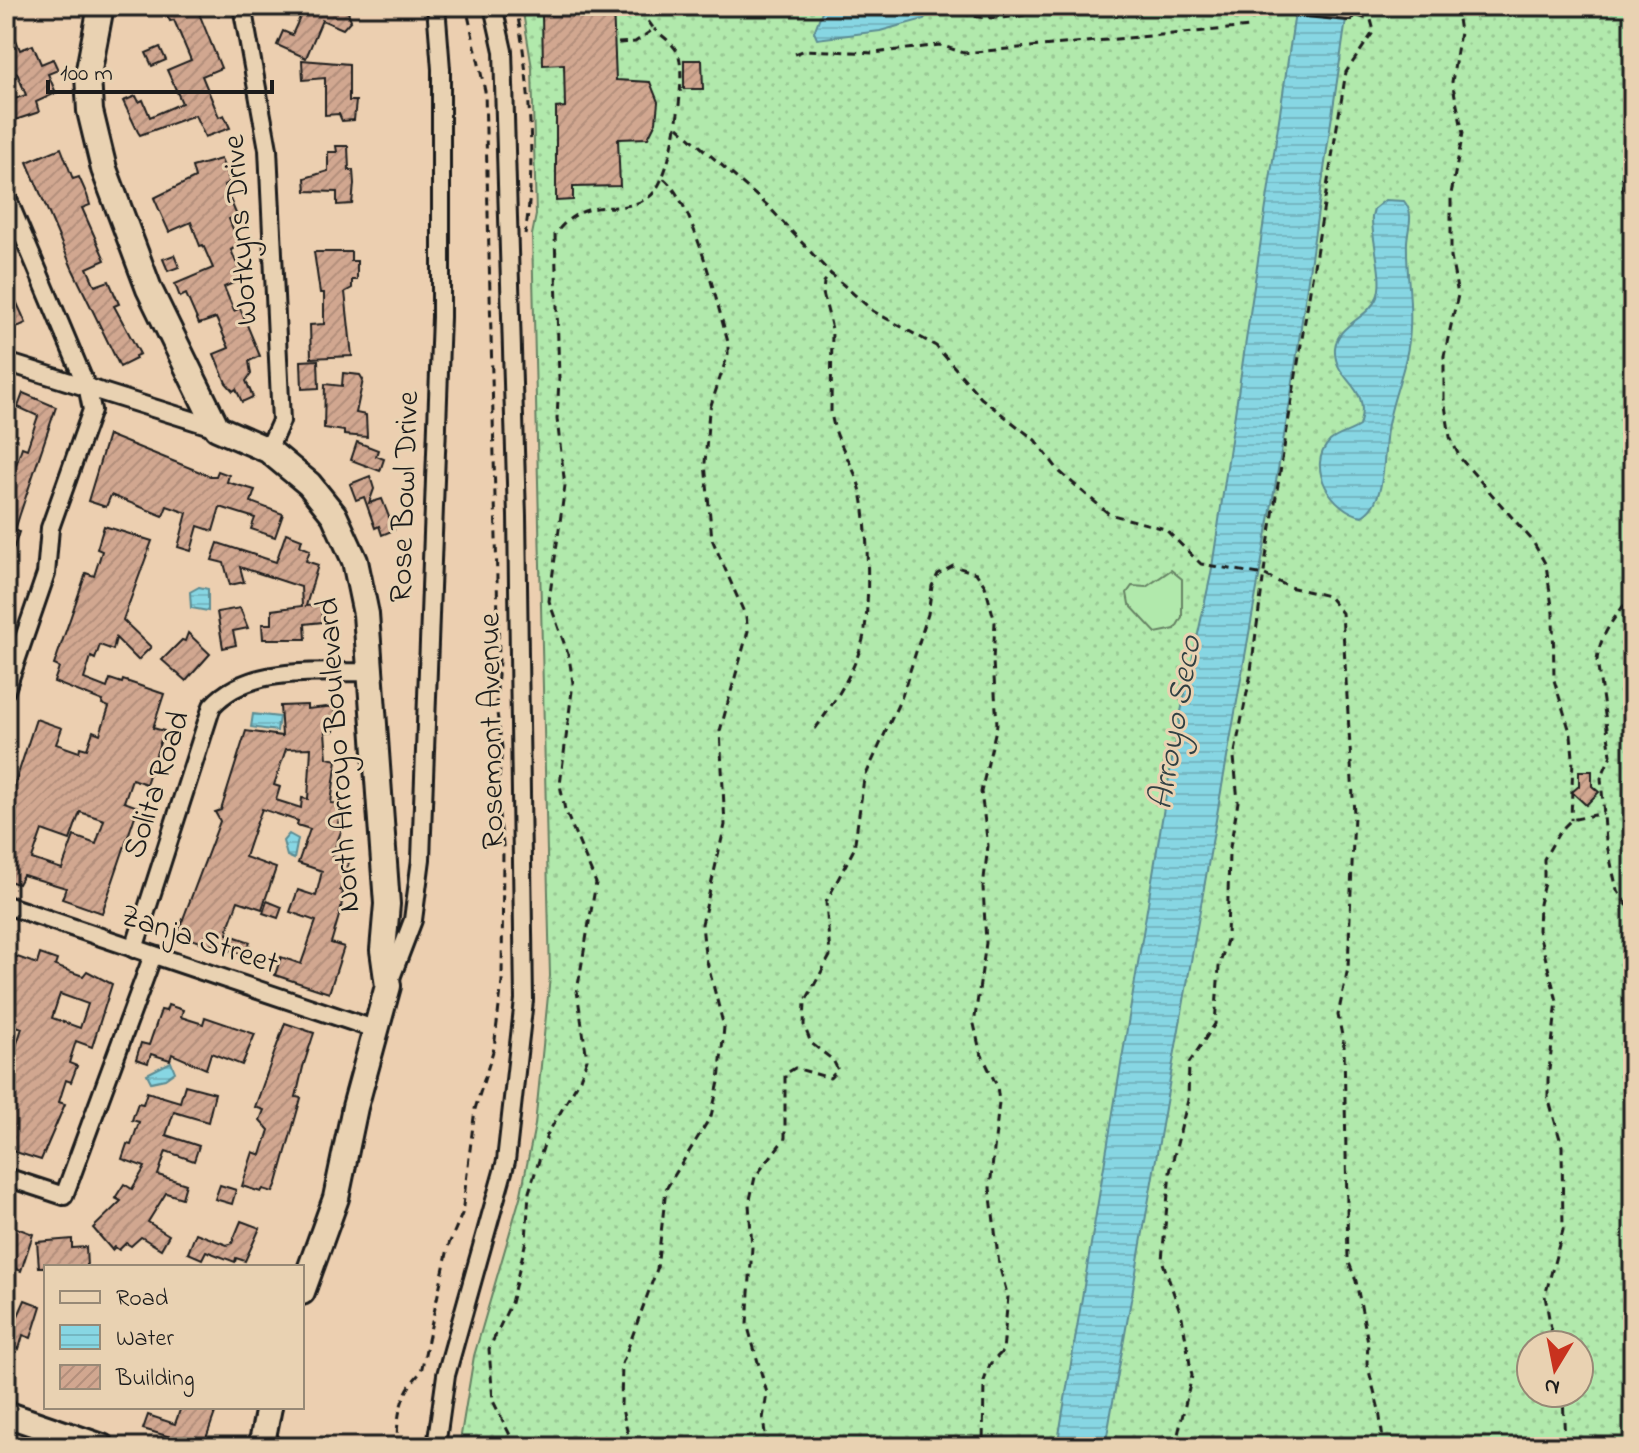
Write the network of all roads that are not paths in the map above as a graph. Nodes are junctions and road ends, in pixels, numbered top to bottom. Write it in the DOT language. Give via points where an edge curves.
graph roads {
  1 [pos="101,6"];
  2 [pos="242,6"];
  3 [pos="436,6"];
  4 [pos="493,6"];
  5 [pos="1295,10"];
  6 [pos="1348,15"];
  7 [pos="6,195"];
  8 [pos="6,362"];
  9 [pos="88,390"];
  10 [pos="217,428"];
  11 [pos="268,450"];
  12 [pos="371,672"];
  13 [pos="6,690"];
  14 [pos="6,905"];
  15 [pos="134,949"];
  16 [pos="153,955"];
  17 [pos="388,986"];
  18 [pos="374,1029"];
  19 [pos="6,1177"];
  20 [pos="304,1286"];
  21 [pos="269,1409"];
  22 [pos="6,1414"];
  23 [pos="102,1447"];
  24 [pos="261,1447"];
  25 [pos="436,1447"];
  1 -- 10 [label="street" via="88,75 90,111 104,169 149,289"];
  2 -- 11 [label="street, Wotkyns Drive" via="268,149 281,421"];
  3 -- 17 [label="street, Rose Bowl Drive" via="441,317 421,859 413,920"];
  4 -- 25 [label="street, Rosemont Avenue" via="503,51 524,1000 506,1161 446,1375"];
  5 -- 6 [label="lane"];
  7 -- 9 [label="street"];
  8 -- 9 [label="street"];
  9 -- 10 [label="street"];
  9 -- 13 [label="street" via="92,410 50,528 46,574"];
  10 -- 11 [label="street, North Arroyo Boulevard"];
  11 -- 12 [label="street, North Arroyo Boulevard" via="309,484 345,538 366,614"];
  12 -- 15 [label="street, Solita Road" via="282,675 246,682 226,691 212,706"];
  12 -- 17 [label="street, North Arroyo Boulevard"];
  14 -- 15 [label="street, Zanja Street"];
  15 -- 16 [label="street, Zanja Street"];
  16 -- 18 [label="street, Zanja Street"];
  16 -- 19 [label="street" via="64,1196"];
  17 -- 18 [label="street, North Arroyo Boulevard"];
  18 -- 20 [label="street, North Arroyo Boulevard" via="336,1198"];
  21 -- 24 [label="street"];
  22 -- 23 [label="street"];
}
